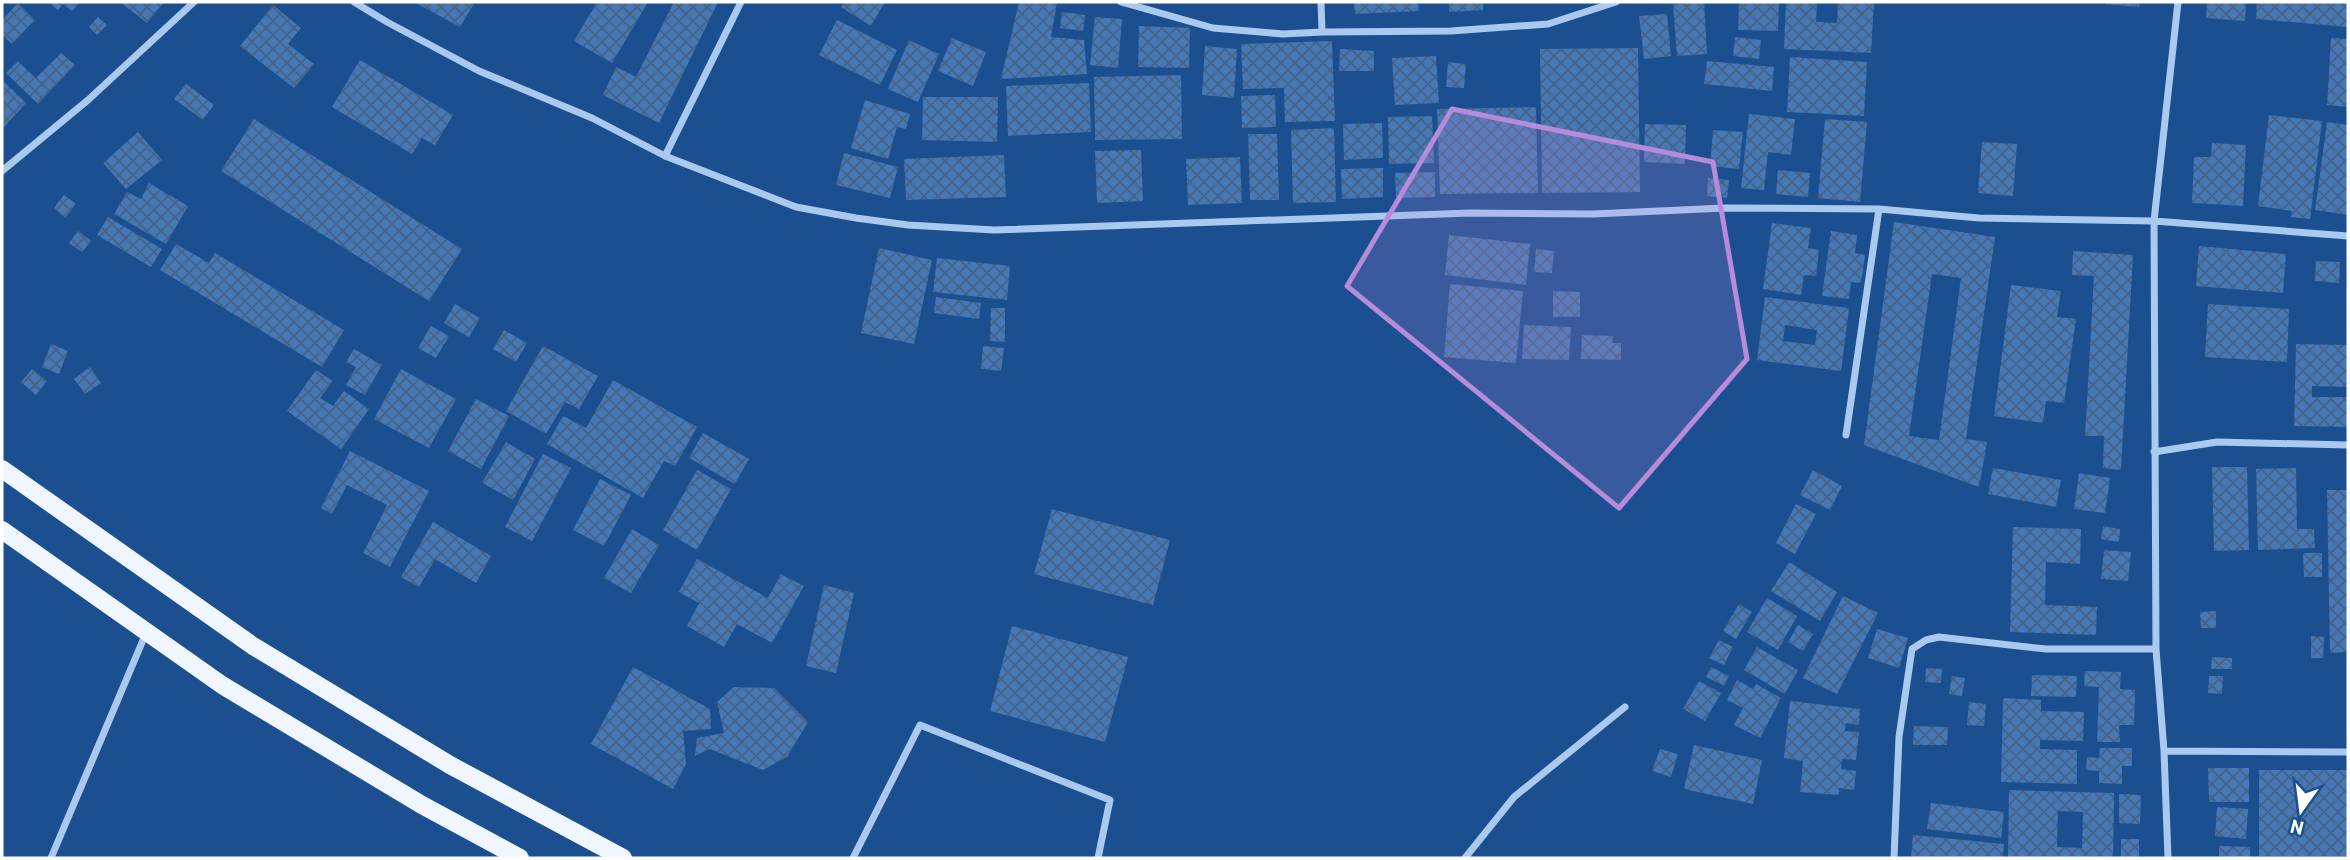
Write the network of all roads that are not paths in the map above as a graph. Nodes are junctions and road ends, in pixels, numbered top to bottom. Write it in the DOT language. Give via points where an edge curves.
graph roads {
  1 [pos="194,2"];
  2 [pos="354,2"];
  3 [pos="741,2"];
  4 [pos="1121,2"];
  5 [pos="1321,2"];
  6 [pos="1616,2"];
  7 [pos="2178,2"];
  8 [pos="1322,32"];
  9 [pos="665,156"];
  10 [pos="2,171"];
  11 [pos="1879,209"];
  12 [pos="2154,221"];
  13 [pos="2348,236"];
  14 [pos="1846,435"];
  15 [pos="2348,445"];
  16 [pos="2154,452"];
  17 [pos="2,469"];
  18 [pos="2,530"];
  19 [pos="147,632"];
  20 [pos="2156,649"];
  21 [pos="1625,707"];
  22 [pos="2164,751"];
  23 [pos="2348,752"];
  24 [pos="51,858"];
  25 [pos="520,858"];
  26 [pos="623,858"];
  27 [pos="853,858"];
  28 [pos="1098,858"];
  29 [pos="1465,858"];
  30 [pos="1894,858"];
  31 [pos="2168,858"];
  1 -- 10 [label="street" via="88,100"];
  2 -- 9 [label="street" via="479,71 593,118"];
  3 -- 9 [label="street"];
  4 -- 8 [label="street" via="1213,28"];
  5 -- 8 [label="street"];
  6 -- 8 [label="street" via="1548,24 1451,31"];
  7 -- 12 [label="street"];
  9 -- 11 [label="street" via="796,207 883,222 994,230 1470,214"];
  11 -- 12 [label="street" via="1979,218"];
  11 -- 14 [label="street"];
  12 -- 13 [label="street"];
  12 -- 16 [label="street"];
  15 -- 16 [label="street" via="2217,442"];
  16 -- 20 [label="street"];
  17 -- 26 [label="main road" via="253,646 450,765"];
  18 -- 19 [label="main road"];
  19 -- 24 [label="street"];
  19 -- 25 [label="main road" via="222,685"];
  20 -- 22 [label="street"];
  20 -- 30 [label="street" via="2046,649 1939,637 1912,649 1899,737"];
  21 -- 29 [label="street" via="1514,797"];
  22 -- 23 [label="street"];
  22 -- 31 [label="street"];
  27 -- 28 [label="street" via="920,725 1110,800"];
}
